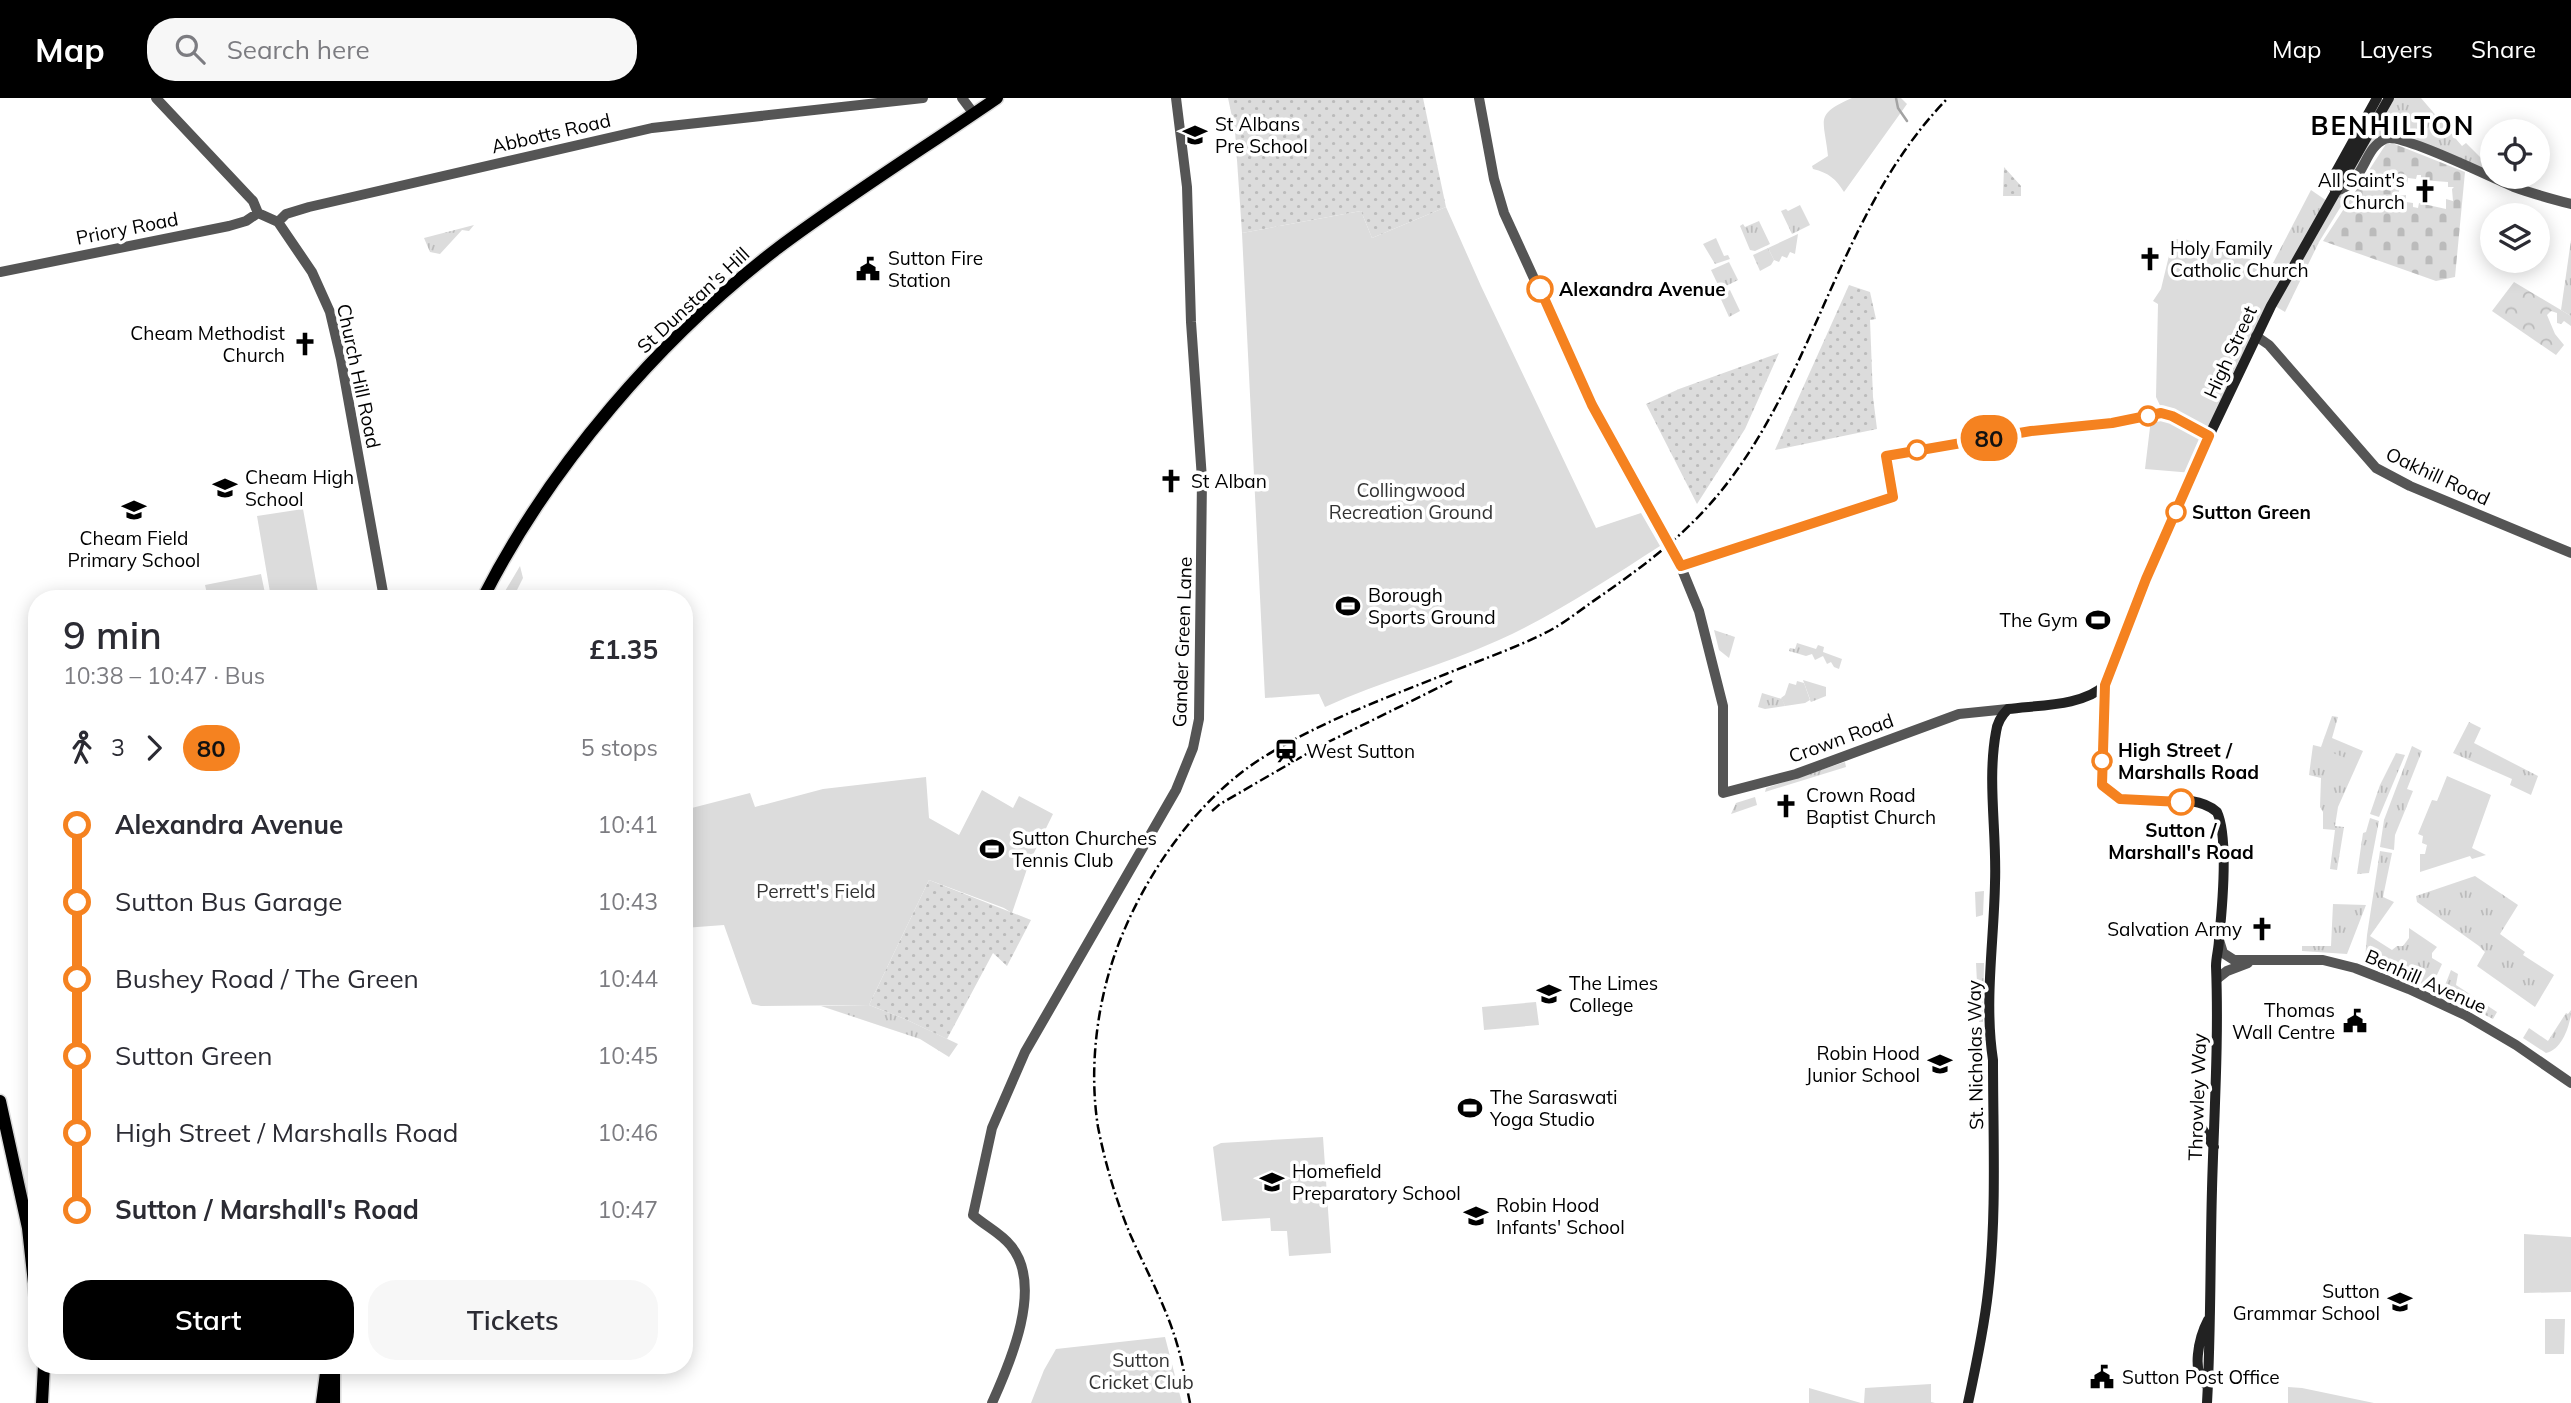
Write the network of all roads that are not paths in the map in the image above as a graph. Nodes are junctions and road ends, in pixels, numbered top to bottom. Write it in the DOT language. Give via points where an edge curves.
graph roads {
  1 [pos="156,98"];
  2 [pos="923,98"];
  3 [pos="962,98"];
  4 [pos="997,98"];
  5 [pos="1176,98"];
  6 [pos="1479,98"];
  7 [pos="2377,98"];
  8 [pos="2389,98"];
  9 [pos="974,114"];
  10 [pos="2335,191"];
  11 [pos="2571,204"];
  12 [pos="258,213"];
  13 [pos="278,222"];
  14 [pos="0,272"];
  15 [pos="2256,336"];
  16 [pos="2571,553"];
  17 [pos="383,590"];
  18 [pos="488,590"];
  19 [pos="2105,685"];
  20 [pos="2082,699"];
  21 [pos="2008,709"];
  22 [pos="1970,712"];
  23 [pos="2103,720"];
  24 [pos="1996,731"];
  25 [pos="2201,803"];
  26 [pos="2219,939"];
  27 [pos="2251,962"];
  28 [pos="2218,978"];
  29 [pos="2571,1083"];
  30 [pos="0,1101"];
  31 [pos="2202,1127"];
  32 [pos="2214,1147"];
  33 [pos="28,1228"];
  34 [pos="44,1374"];
  35 [pos="326,1374"];
  36 [pos="334,1374"];
  37 [pos="42,1403"];
  38 [pos="322,1403"];
  39 [pos="334,1403"];
  40 [pos="992,1403"];
  41 [pos="1968,1403"];
  42 [pos="2207,1403"];
  1 -- 12 [label="street" via="253,201"];
  2 -- 13 [label="street, Abbotts Road" via="652,128 309,207 286,214"];
  3 -- 9 [label="street"];
  4 -- 9 [label="main road, St Dunstan's Hill"];
  5 -- 40 [label="street, Gander Green Lane" via="1187,187 1202,479 1199,719 1176,790 1025,1052 992,1128 973,1215 1011,1246 1024,1281 1017,1339"];
  6 -- 22 [label="street, Crown Road" via="1504,213 1587,394 1681,566 1699,611 1723,706 1723,793 1796,774"];
  7 -- 10 [label="main road" via="2336,172"];
  8 -- 10 [label="main road"];
  9 -- 18 [label="main road, St Dunstan's Hill" via="776,250 689,326 583,445 531,517"];
  10 -- 11 [label="street" via="2350,186 2377,146 2393,138 2515,187"];
  10 -- 15 [label="main road, High Street"];
  12 -- 13 [label="street"];
  12 -- 14 [label="street, Priory Road" via="229,226"];
  13 -- 17 [label="street, Church Hill Road" via="312,272 330,312"];
  15 -- 16 [label="street, Oakhill Road" via="2269,345 2376,468"];
  15 -- 19 [label="main road, High Street" via="2146,579"];
  19 -- 20 [label="main road, Crown Road"];
  19 -- 23 [label="main road, High Street"];
  20 -- 21 [label="main road, Crown Road"];
  20 -- 23 [label="main road" via="2102,709"];
  21 -- 22 [label="street, Crown Road"];
  21 -- 24 [label="main road, St. Nicholas Way"];
  22 -- 24 [label="street" via="1987,714"];
  23 -- 25 [label="main road, High Street" via="2102,785 2120,799"];
  24 -- 41 [label="main road, St. Nicholas Way" via="1991,1245 1982,1337"];
  25 -- 26 [label="main road, Throwley Way" via="2217,812 2221,827"];
  26 -- 27 [label="street, Benhill Avenue" via="2228,957"];
  26 -- 28 [label="main road, Throwley Way"];
  27 -- 28 [label="street, Benhill Avenue"];
  27 -- 29 [label="street, Benhill Avenue" via="2323,960 2355,968 2465,1015"];
  28 -- 32 [label="main road, Throwley Way"];
  30 -- 33 [label="main road"];
  31 -- 32 [label="main road"];
  32 -- 42 [label="main road, Throwley Way"];
  34 -- 37 [label="main road"];
  35 -- 38 [label="main road"];
  36 -- 39 [label="main road"];
}
